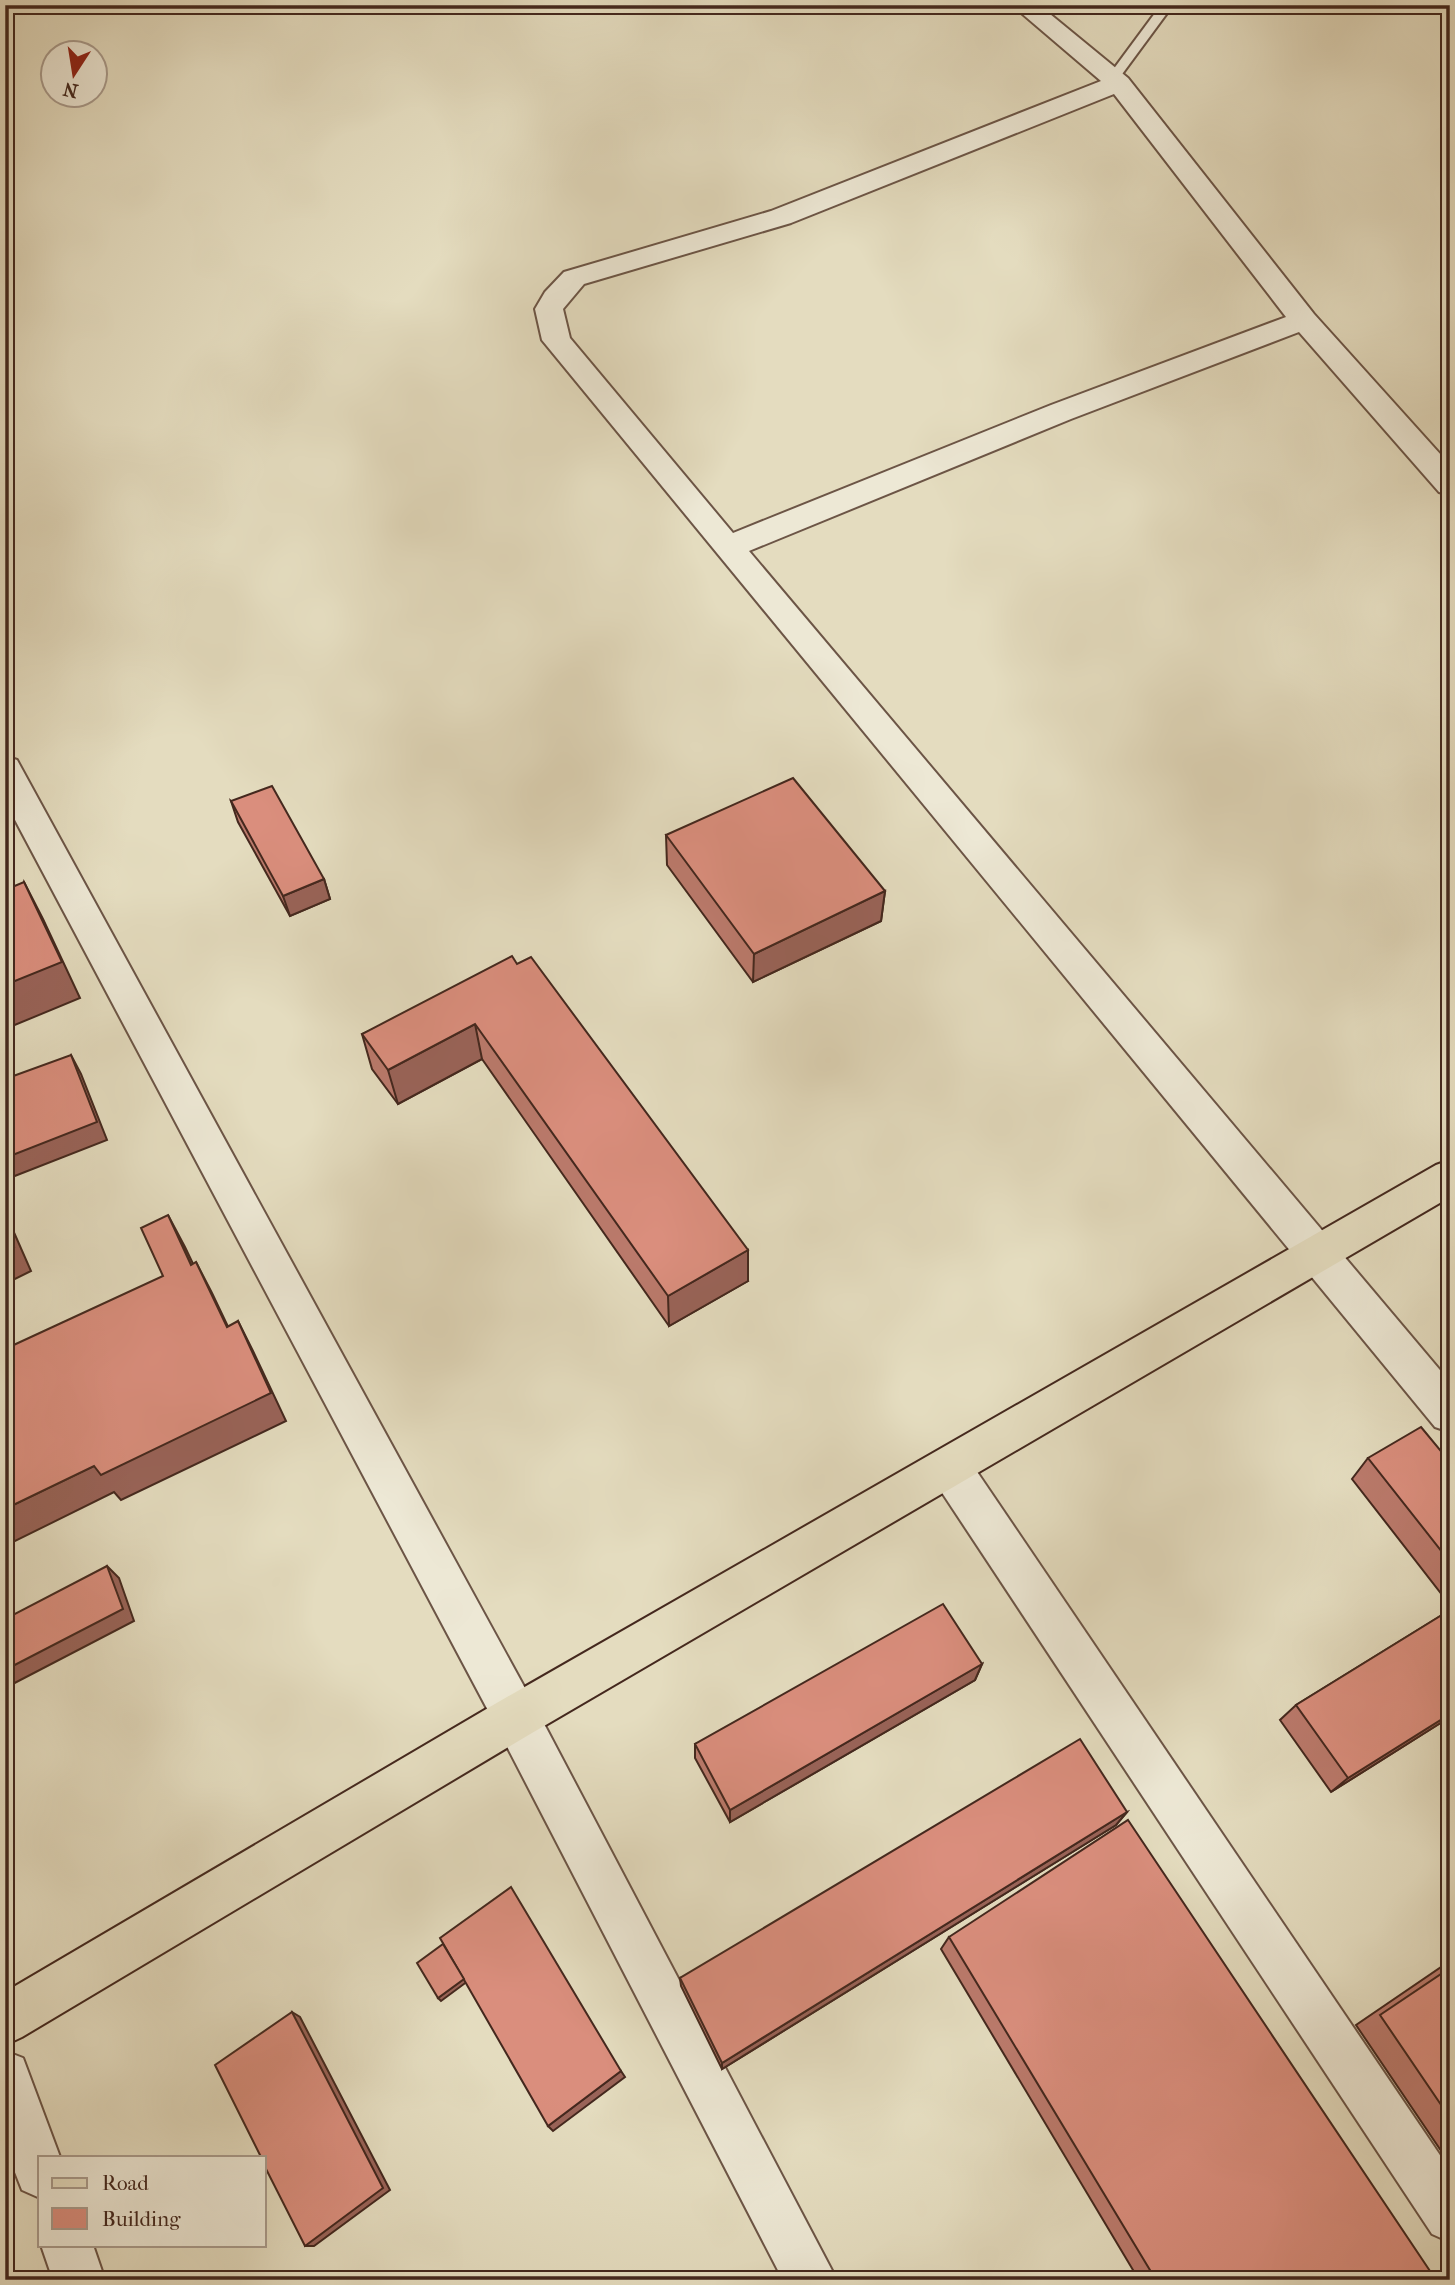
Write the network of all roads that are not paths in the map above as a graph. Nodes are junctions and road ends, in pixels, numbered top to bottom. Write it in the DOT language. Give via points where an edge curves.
graph roads {
  1 [pos="1024,5"];
  2 [pos="1167,5"];
  3 [pos="1116,80"];
  4 [pos="1304,320"];
  5 [pos="1450,485"];
  6 [pos="728,547"];
  7 [pos="5,769"];
  8 [pos="1450,1177"];
  9 [pos="1315,1254"];
  10 [pos="1450,1413"];
  11 [pos="950,1468"];
  12 [pos="516,1717"];
  13 [pos="5,2020"];
  14 [pos="5,2076"];
  15 [pos="38,2167"];
  16 [pos="1450,2216"];
  17 [pos="67,2246"];
  18 [pos="79,2280"];
  19 [pos="811,2280"];
  1 -- 3 [label="street"];
  2 -- 3 [label="lane"];
  3 -- 4 [label="street"];
  3 -- 6 [label="street" via="781,217 574,278 555,298 549,309 556,340"];
  4 -- 5 [label="street"];
  4 -- 6 [label="street" via="1061,412"];
  6 -- 9 [label="street"];
  7 -- 12 [label="street"];
  8 -- 9 [label="main road"];
  9 -- 10 [label="street"];
  9 -- 11 [label="main road"];
  11 -- 12 [label="main road"];
  11 -- 16 [label="street"];
  12 -- 13 [label="main road"];
  12 -- 19 [label="street"];
  14 -- 15 [label="street"];
  17 -- 18 [label="street"];
}
